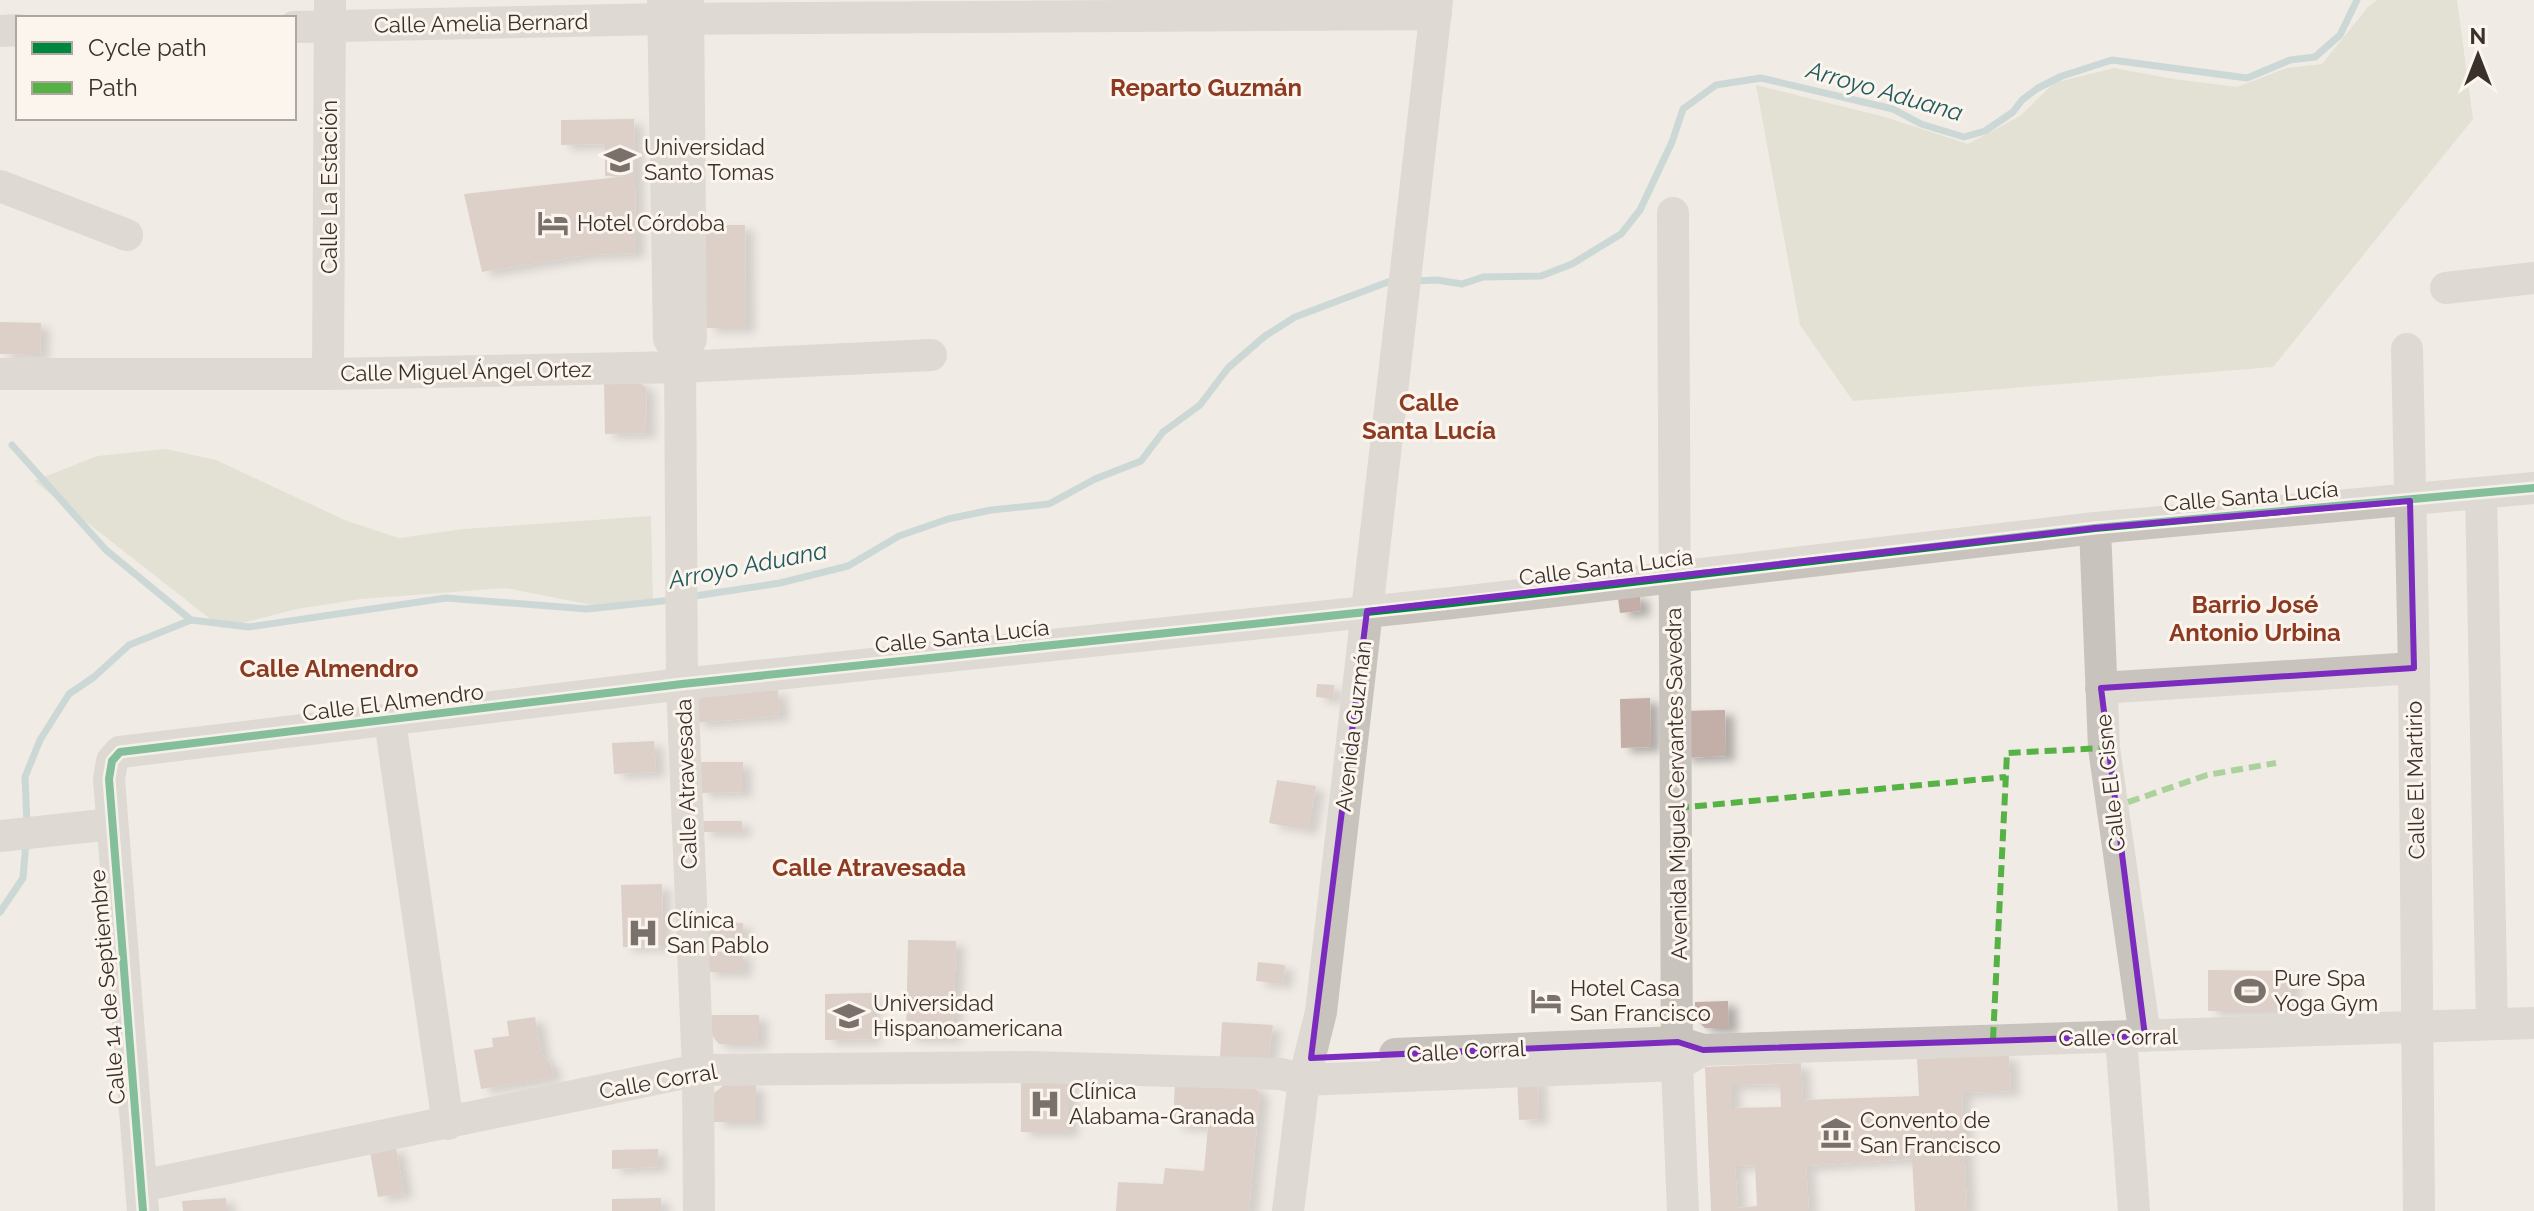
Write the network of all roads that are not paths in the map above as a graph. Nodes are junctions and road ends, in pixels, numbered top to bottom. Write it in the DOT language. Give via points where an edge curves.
graph roads {
  1 [pos="1436,7"];
  2 [pos="675,9"];
  3 [pos="330,13"];
  4 [pos="296,26"];
  5 [pos="0,186"];
  6 [pos="1673,213"];
  7 [pos="127,235"];
  8 [pos="2534,278"];
  9 [pos="2446,288"];
  10 [pos="2407,349"];
  11 [pos="931,355"];
  12 [pos="680,362"];
  13 [pos="0,374"];
  14 [pos="328,374"];
  15 [pos="2534,488"];
  16 [pos="2481,493"];
  17 [pos="2410,501"];
  18 [pos="2095,528"];
  19 [pos="1673,577"];
  20 [pos="1367,611"];
  21 [pos="2414,668"];
  22 [pos="682,684"];
  23 [pos="2101,688"];
  24 [pos="390,721"];
  25 [pos="112,761"];
  26 [pos="112,824"];
  27 [pos="0,836"];
  28 [pos="2534,1023"];
  29 [pos="2492,1024"];
  30 [pos="2418,1027"];
  31 [pos="2133,1037"];
  32 [pos="1686,1052"];
  33 [pos="698,1070"];
  34 [pos="1298,1071"];
  35 [pos="448,1124"];
  36 [pos="142,1199"];
  37 [pos="699,1211"];
  38 [pos="1288,1211"];
  39 [pos="1683,1211"];
  40 [pos="2134,1211"];
  41 [pos="2419,1211"];
  1 -- 2 [label="street, Calle Amelia Bernard"];
  1 -- 20 [label="street, Avenida Guzmán"];
  2 -- 3 [label="street, Calle Amelia Bernard"];
  2 -- 12 [label="street, Calle Atravesada" via="678,194 691,339"];
  3 -- 4 [label="street, Calle Amelia Bernard"];
  3 -- 14 [label="street, Calle La Estación"];
  5 -- 7 [label="street"];
  6 -- 19 [label="street, Avenida Miguel Cervantes Savedra"];
  8 -- 9 [label="street"];
  10 -- 17 [label="street, Calle El Martirio"];
  11 -- 12 [label="street, Calle Miguel Ángel Ortez"];
  12 -- 14 [label="street, Calle Miguel Ángel Ortez"];
  12 -- 22 [label="street, Calle Atravesada"];
  13 -- 14 [label="street, Calle Miguel Ángel Ortez"];
  15 -- 16 [label="street, Calle Santa Lucía"];
  16 -- 17 [label="street, Calle Santa Lucía"];
  16 -- 29 [label="street"];
  17 -- 18 [label="street, Calle Santa Lucía"];
  17 -- 21 [label="street, Calle El Martirio"];
  18 -- 19 [label="street, Calle Santa Lucía"];
  18 -- 23 [label="street, Calle El Cisne"];
  19 -- 20 [label="street, Calle Santa Lucía"];
  19 -- 32 [label="street, Avenida Miguel Cervantes Savedra"];
  20 -- 22 [label="street, Calle Santa Lucía"];
  20 -- 34 [label="street, Avenida Guzmán" via="1321,1012"];
  21 -- 23 [label="street"];
  21 -- 30 [label="street, Calle El Martirio"];
  22 -- 24 [label="street, Calle El Almendro"];
  22 -- 33 [label="street, Calle Atravesada"];
  23 -- 31 [label="street, Calle El Cisne"];
  24 -- 25 [label="street, Calle El Almendro" via="120,752"];
  24 -- 35 [label="street"];
  25 -- 26 [label="street, Calle 14 de Septiembre"];
  26 -- 27 [label="street"];
  26 -- 36 [label="street, Calle 14 de Septiembre"];
  28 -- 29 [label="street, Calle Corral"];
  29 -- 30 [label="street, Calle Corral"];
  30 -- 31 [label="street, Calle Corral"];
  30 -- 41 [label="street, Calle El Martirio"];
  31 -- 32 [label="street, Calle Corral"];
  31 -- 40 [label="street, Calle El Cisne"];
  32 -- 34 [label="street, Calle Corral"];
  32 -- 39 [label="street, Avenida Miguel Cervantes Savedra"];
  33 -- 34 [label="street, Calle Corral"];
  33 -- 35 [label="street, Calle Corral"];
  33 -- 37 [label="street, Calle Atravesada"];
  34 -- 38 [label="street, Avenida Guzmán"];
  35 -- 36 [label="street, Calle Corral"];
}
